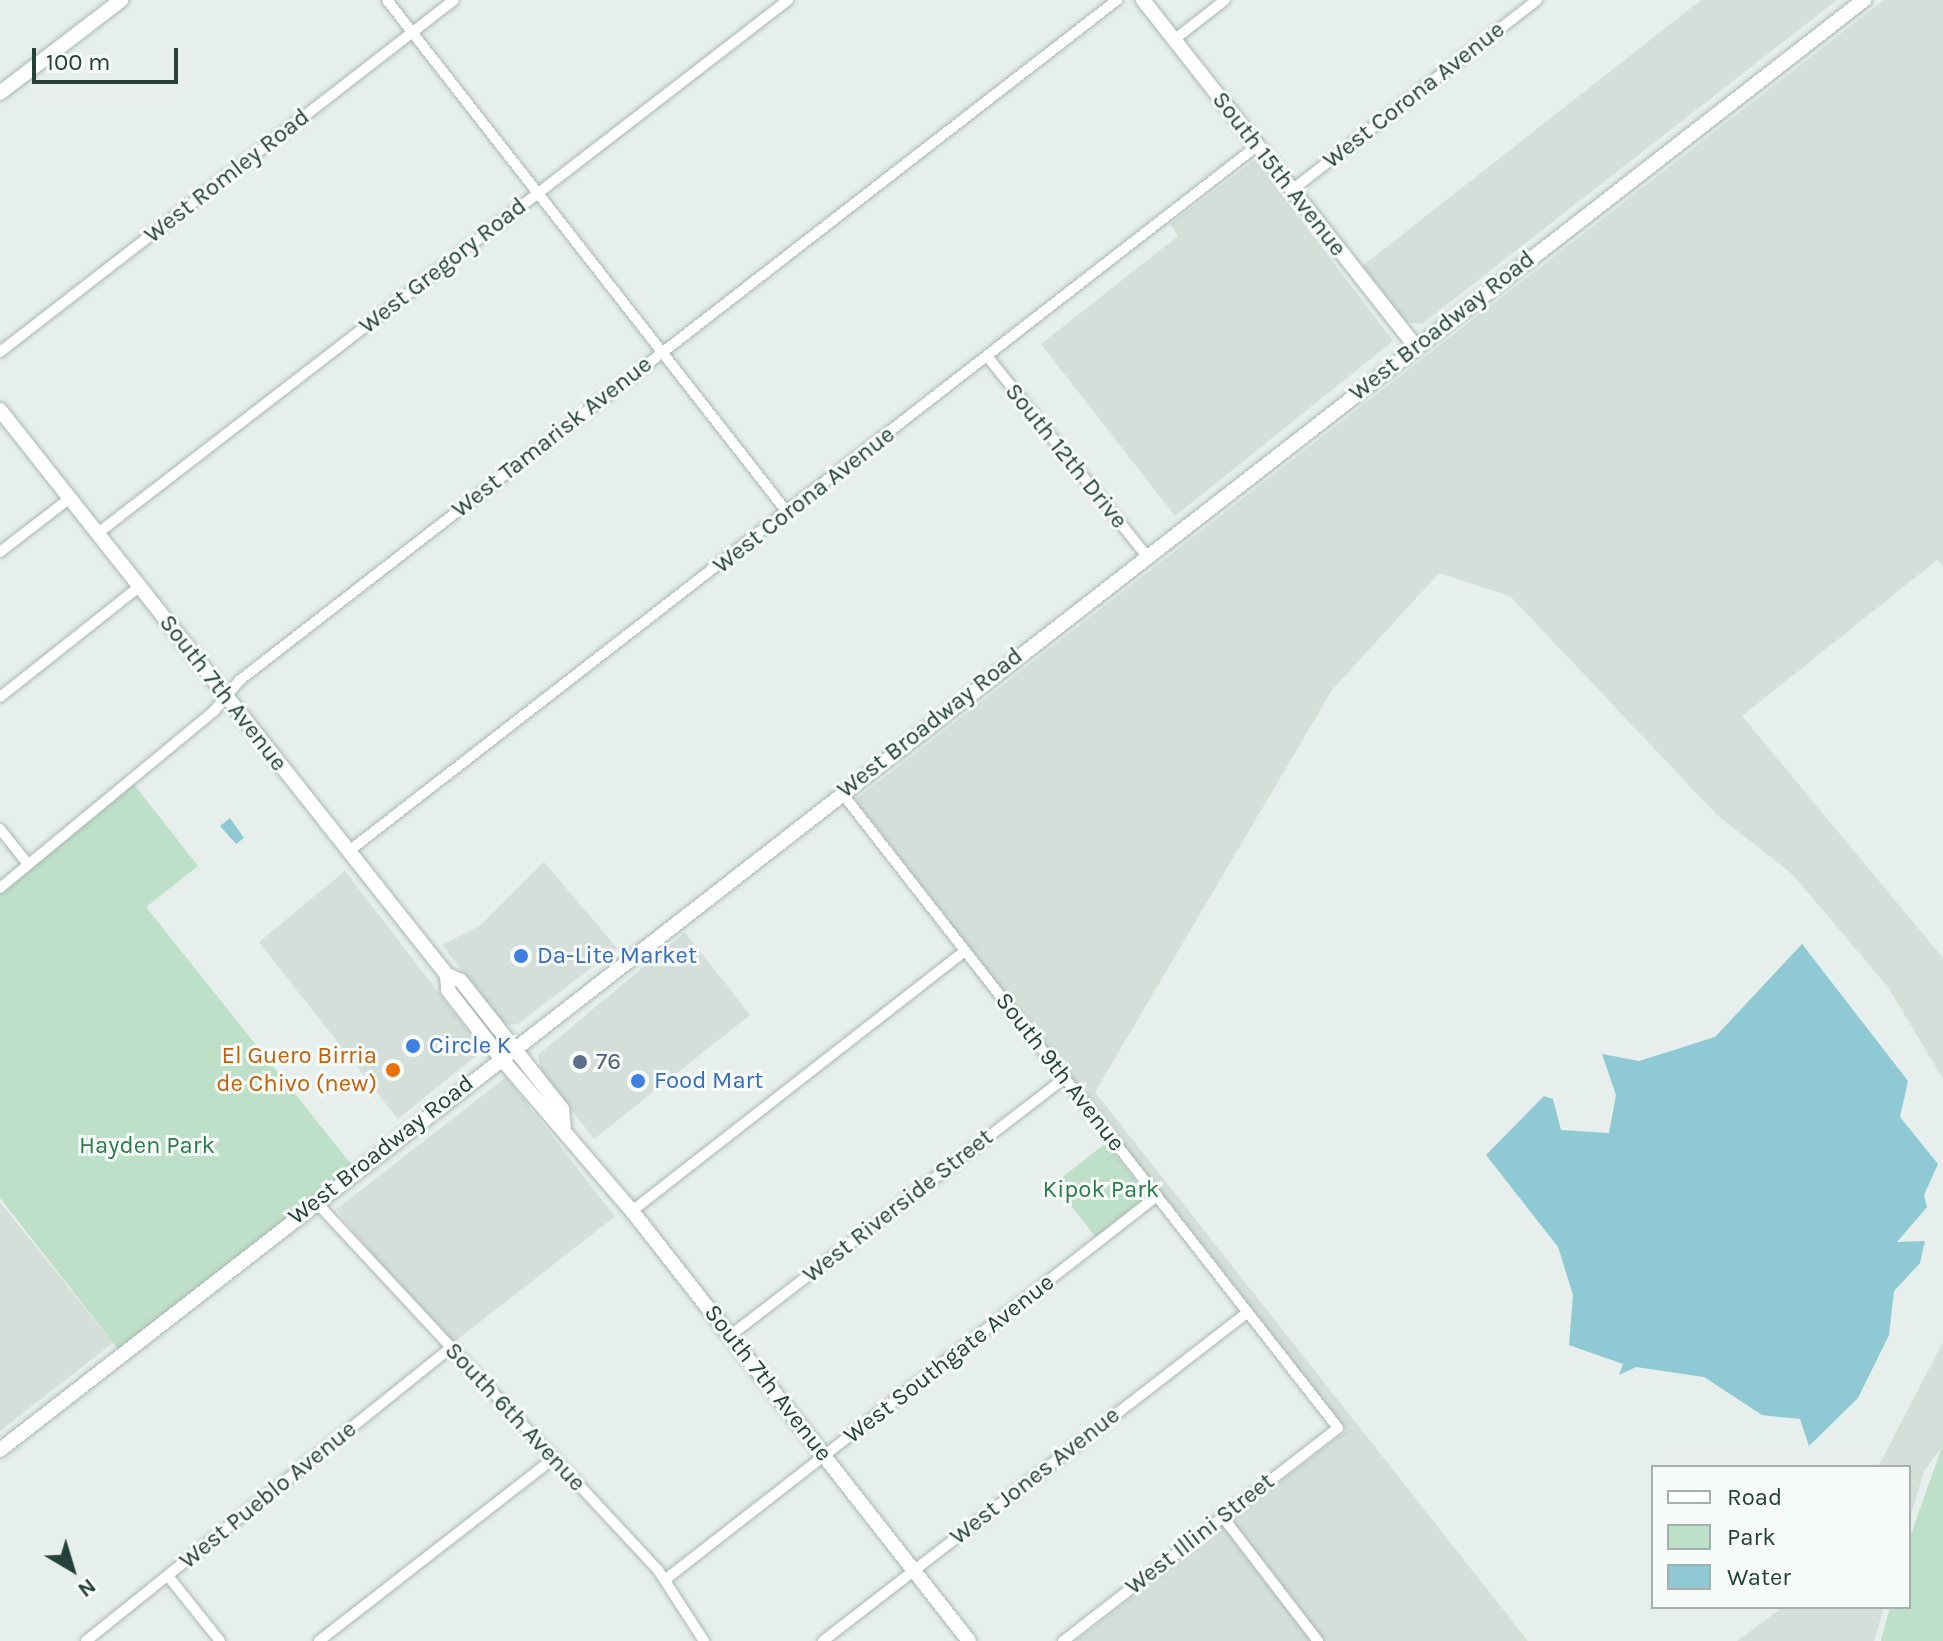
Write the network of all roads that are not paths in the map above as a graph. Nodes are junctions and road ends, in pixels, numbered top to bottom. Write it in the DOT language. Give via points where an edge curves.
graph roads {
  1 [pos="121,0"];
  2 [pos="387,0"];
  3 [pos="454,0"];
  4 [pos="788,0"];
  5 [pos="1117,0"];
  6 [pos="1143,0"];
  7 [pos="1225,0"];
  8 [pos="1537,0"];
  9 [pos="1864,0"];
  10 [pos="413,32"];
  11 [pos="1175,39"];
  12 [pos="0,93"];
  13 [pos="1257,146"];
  14 [pos="1292,190"];
  15 [pos="538,193"];
  16 [pos="1416,347"];
  17 [pos="664,350"];
  18 [pos="0,352"];
  19 [pos="987,356"];
  20 [pos="0,410"];
  21 [pos="70,498"];
  22 [pos="787,512"];
  23 [pos="98,533"];
  24 [pos="0,552"];
  25 [pos="1146,555"];
  26 [pos="140,586"];
  27 [pos="225,695"];
  28 [pos="0,697"];
  29 [pos="841,792"];
  30 [pos="0,829"];
  31 [pos="349,851"];
  32 [pos="27,863"];
  33 [pos="0,888"];
  34 [pos="965,951"];
  35 [pos="447,975"];
  36 [pos="513,1047"];
  37 [pos="500,1057"];
  38 [pos="1065,1078"];
  39 [pos="564,1127"];
  40 [pos="1157,1196"];
  41 [pos="316,1202"];
  42 [pos="632,1211"];
  43 [pos="1248,1312"];
  44 [pos="731,1335"];
  45 [pos="450,1348"];
  46 [pos="1338,1428"];
  47 [pos="0,1450"];
  48 [pos="825,1456"];
  49 [pos="554,1458"];
  50 [pos="1222,1516"];
  51 [pos="913,1570"];
  52 [pos="168,1576"];
  53 [pos="666,1579"];
  54 [pos="86,1641"];
  55 [pos="220,1641"];
  56 [pos="319,1641"];
  57 [pos="704,1641"];
  58 [pos="823,1641"];
  59 [pos="969,1641"];
  60 [pos="1063,1641"];
  61 [pos="1318,1641"];
  1 -- 12 [label="main road"];
  2 -- 10 [label="street"];
  3 -- 10 [label="street, West Romley Road"];
  4 -- 15 [label="street, West Gregory Road"];
  5 -- 17 [label="street, West Tamarisk Avenue"];
  6 -- 11 [label="main road, South 15th Avenue"];
  7 -- 11 [label="street"];
  8 -- 14 [label="street, West Corona Avenue"];
  9 -- 16 [label="main road, West Broadway Road"];
  10 -- 15 [label="street"];
  10 -- 18 [label="street, West Romley Road"];
  11 -- 13 [label="main road, South 15th Avenue"];
  13 -- 14 [label="main road, South 15th Avenue"];
  13 -- 19 [label="street, West Corona Avenue"];
  14 -- 16 [label="main road, South 15th Avenue"];
  15 -- 17 [label="street"];
  15 -- 23 [label="street, West Gregory Road"];
  16 -- 25 [label="main road, West Broadway Road"];
  17 -- 22 [label="street"];
  17 -- 27 [label="street, West Tamarisk Avenue"];
  19 -- 22 [label="street, West Corona Avenue"];
  19 -- 25 [label="street, South 12th Drive"];
  20 -- 21 [label="main road, South 7th Avenue"];
  21 -- 23 [label="main road, South 7th Avenue"];
  21 -- 24 [label="street"];
  22 -- 31 [label="street, West Corona Avenue"];
  23 -- 26 [label="main road, South 7th Avenue"];
  25 -- 29 [label="main road, West Broadway Road"];
  26 -- 27 [label="main road, South 7th Avenue"];
  26 -- 28 [label="street"];
  27 -- 31 [label="main road, South 7th Avenue"];
  27 -- 32 [label="street, West Tamarisk Avenue"];
  29 -- 34 [label="street, South 9th Avenue"];
  29 -- 36 [label="main road, West Broadway Road"];
  30 -- 32 [label="street"];
  31 -- 35 [label="main road, South 7th Avenue"];
  32 -- 33 [label="street, West Tamarisk Avenue"];
  34 -- 38 [label="street, South 9th Avenue"];
  34 -- 42 [label="street"];
  35 -- 36 [label="main road, South 7th Avenue" via="461,981"];
  35 -- 37 [label="main road, South 7th Avenue" via="448,990"];
  36 -- 37 [label="main road, West Broadway Road"];
  36 -- 39 [label="main road, South 7th Avenue" via="562,1109"];
  37 -- 39 [label="main road, South 7th Avenue" via="551,1122"];
  37 -- 41 [label="main road, West Broadway Road"];
  38 -- 40 [label="street, South 9th Avenue"];
  38 -- 44 [label="street, West Riverside Street"];
  39 -- 42 [label="main road, South 7th Avenue"];
  40 -- 43 [label="street, South 9th Avenue"];
  40 -- 48 [label="street, West Southgate Avenue"];
  41 -- 45 [label="street, South 6th Avenue"];
  41 -- 47 [label="main road, West Broadway Road"];
  42 -- 44 [label="main road, South 7th Avenue"];
  43 -- 46 [label="street, South 9th Avenue"];
  43 -- 51 [label="street, West Jones Avenue"];
  44 -- 48 [label="main road, South 7th Avenue"];
  45 -- 49 [label="street, South 6th Avenue"];
  45 -- 52 [label="street, West Pueblo Avenue"];
  46 -- 50 [label="street, West Illini Street"];
  48 -- 51 [label="main road, South 7th Avenue"];
  48 -- 53 [label="street, West Southgate Avenue"];
  49 -- 53 [label="street, South 6th Avenue"];
  49 -- 56 [label="street"];
  50 -- 60 [label="street, West Illini Street"];
  50 -- 61 [label="street"];
  51 -- 58 [label="street, West Jones Avenue"];
  51 -- 59 [label="main road, South 7th Avenue"];
  52 -- 54 [label="street, West Pueblo Avenue"];
  52 -- 55 [label="street"];
  53 -- 57 [label="street, South 6th Avenue"];
}
